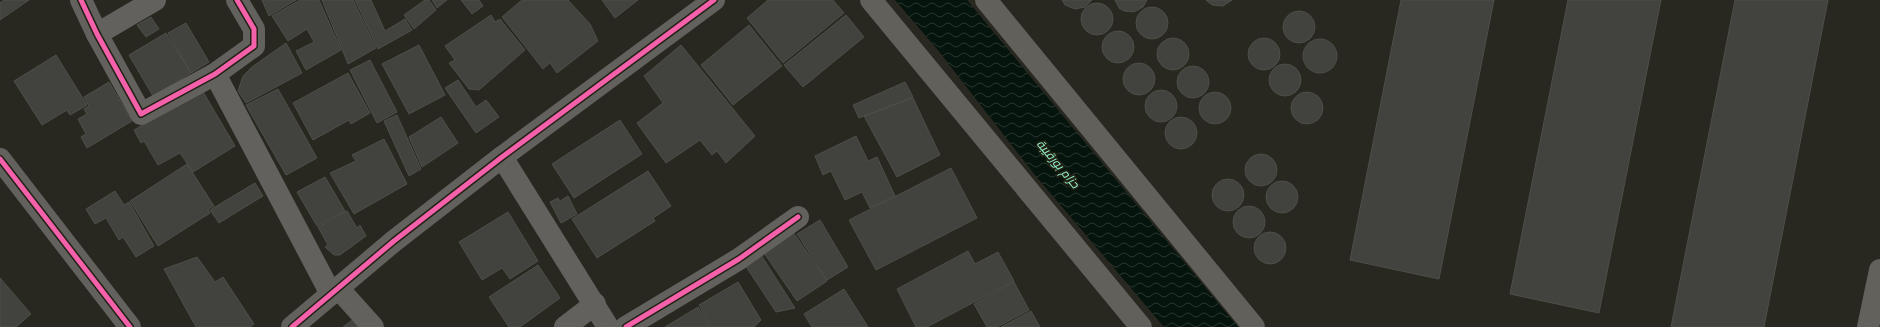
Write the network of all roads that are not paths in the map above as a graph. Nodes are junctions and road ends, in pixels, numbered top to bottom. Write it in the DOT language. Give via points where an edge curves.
graph roads {
  1 [pos="81,0"];
  2 [pos="155,0"];
  3 [pos="237,0"];
  4 [pos="714,0"];
  5 [pos="871,0"];
  6 [pos="986,0"];
  7 [pos="97,34"];
  8 [pos="215,74"];
  9 [pos="502,157"];
  10 [pos="0,159"];
  11 [pos="798,217"];
  12 [pos="1880,270"];
  13 [pos="334,291"];
  14 [pos="595,304"];
  15 [pos="1872,325"];
  16 [pos="130,327"];
  17 [pos="292,327"];
  18 [pos="373,327"];
  19 [pos="565,327"];
  20 [pos="608,327"];
  21 [pos="626,327"];
  22 [pos="1141,327"];
  23 [pos="1254,327"];
  1 -- 7 [label="street"];
  2 -- 7 [label="street"];
  3 -- 8 [label="street" via="254,29 254,46"];
  4 -- 9 [label="street"];
  5 -- 22 [label="highway"];
  6 -- 23 [label="highway"];
  7 -- 8 [label="street" via="142,114"];
  8 -- 13 [label="street"];
  9 -- 13 [label="street"];
  9 -- 14 [label="street"];
  10 -- 16 [label="street"];
  11 -- 21 [label="street" via="739,259"];
  12 -- 15 [label="main road"];
  13 -- 17 [label="street"];
  13 -- 18 [label="street"];
  14 -- 19 [label="street"];
  14 -- 20 [label="street"];
}
